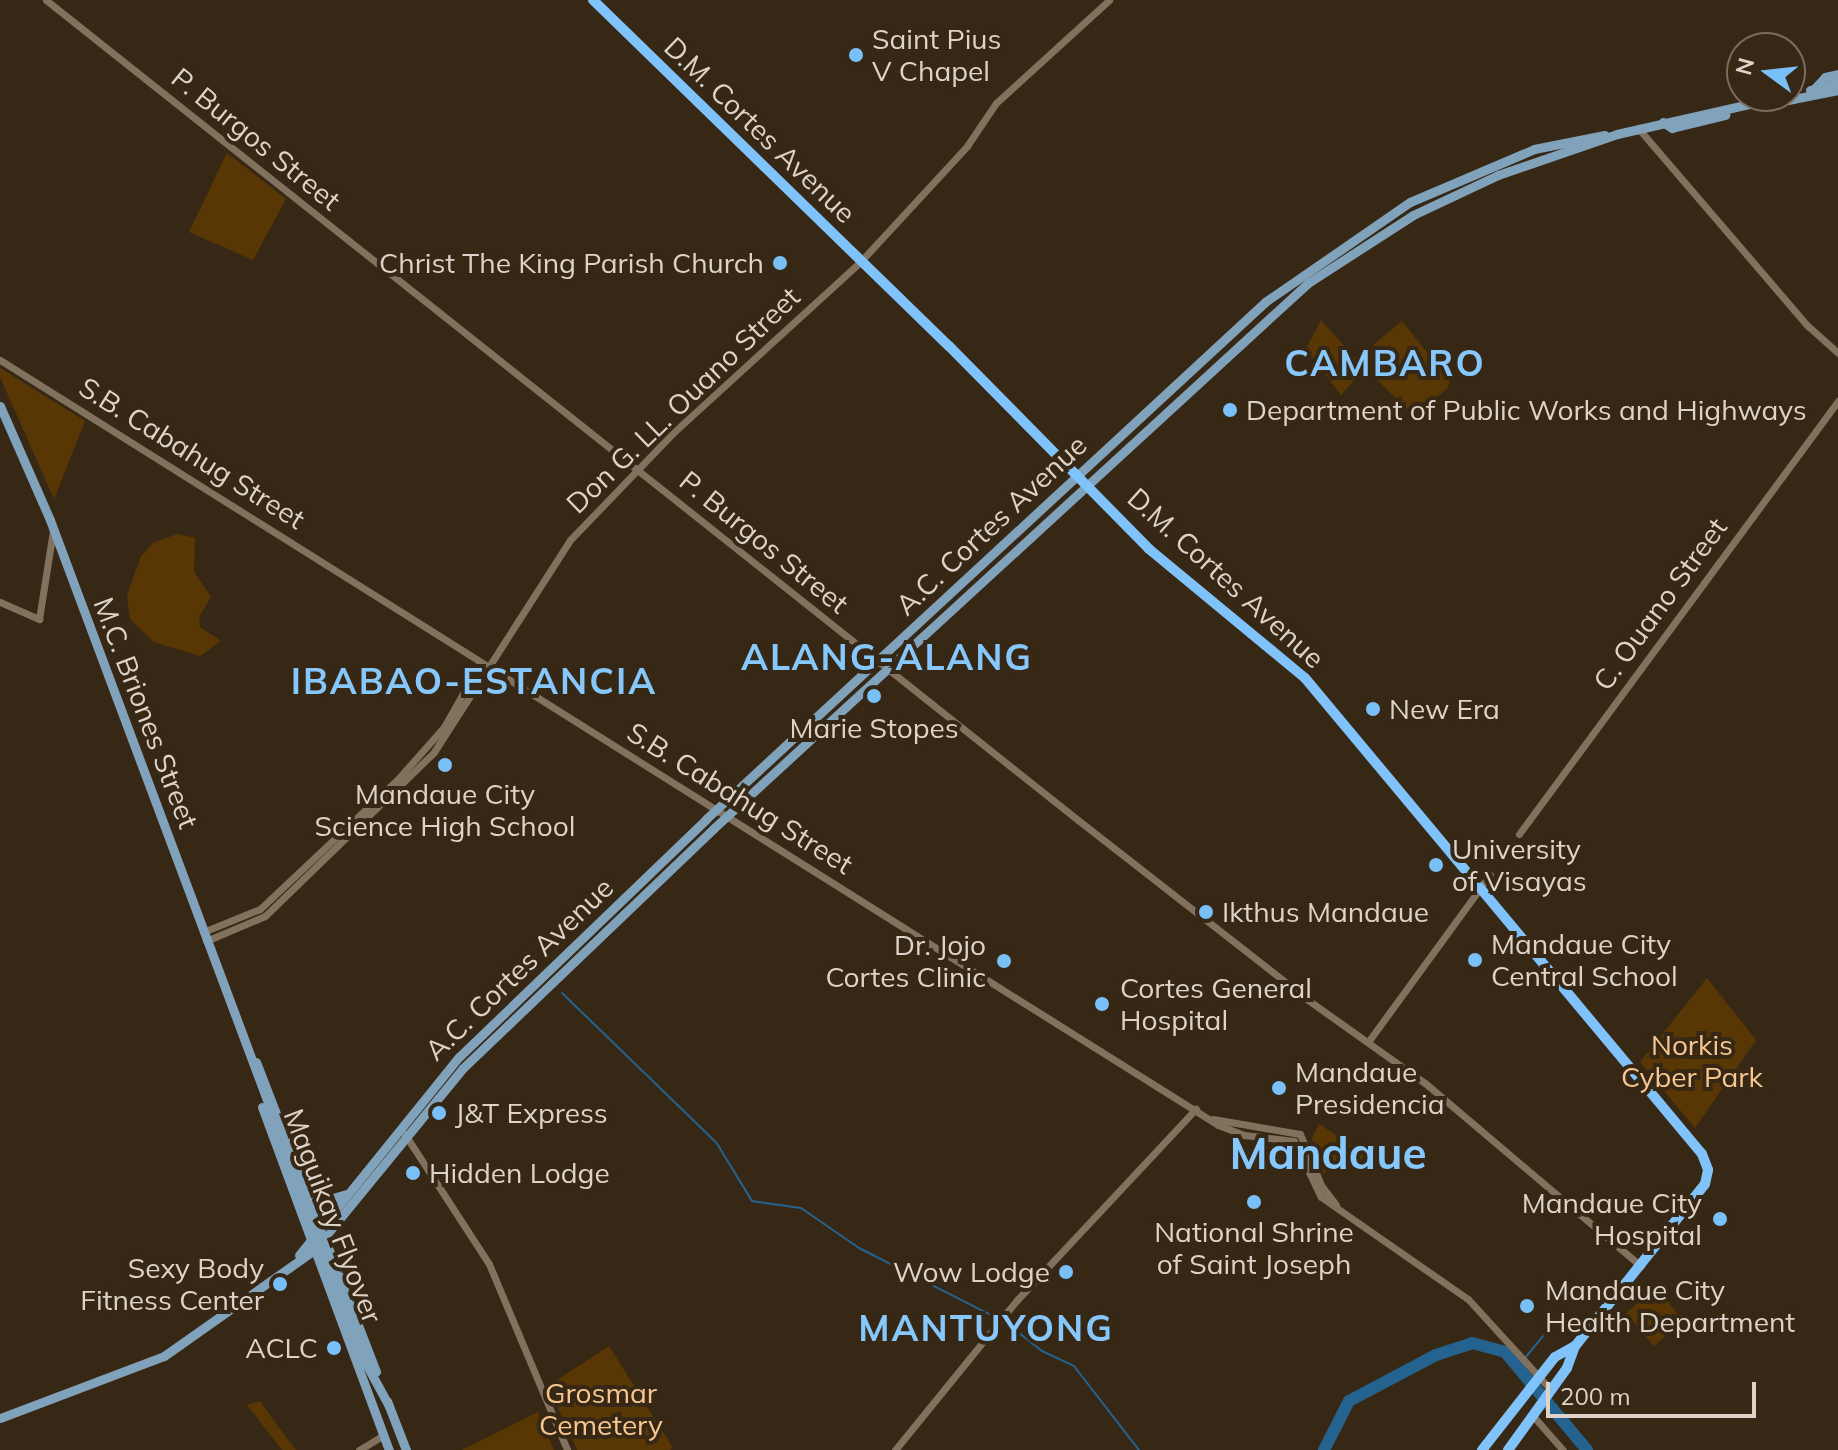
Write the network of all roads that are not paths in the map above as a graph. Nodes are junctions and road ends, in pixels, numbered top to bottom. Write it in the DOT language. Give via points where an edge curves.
graph roads {
  1 [pos="46,0"];
  2 [pos="593,0"];
  3 [pos="1109,0"];
  4 [pos="1838,74"];
  5 [pos="1838,83"];
  6 [pos="1814,89"];
  7 [pos="1838,90"];
  8 [pos="1806,91"];
  9 [pos="1726,108"];
  10 [pos="1663,122"];
  11 [pos="1638,128"];
  12 [pos="1617,134"];
  13 [pos="861,261"];
  14 [pos="1220,343"];
  15 [pos="1228,352"];
  16 [pos="1838,353"];
  17 [pos="0,360"];
  18 [pos="1838,401"];
  19 [pos="0,406"];
  20 [pos="637,468"];
  21 [pos="1082,479"];
  22 [pos="54,528"];
  23 [pos="960,585"];
  24 [pos="967,593"];
  25 [pos="0,602"];
  26 [pos="878,659"];
  27 [pos="484,665"];
  28 [pos="887,667"];
  29 [pos="798,733"];
  30 [pos="807,742"];
  31 [pos="716,810"];
  32 [pos="726,817"];
  33 [pos="1519,834"];
  34 [pos="1490,875"];
  35 [pos="639,883"];
  36 [pos="1478,890"];
  37 [pos="647,892"];
  38 [pos="204,937"];
  39 [pos="243,1038"];
  40 [pos="1368,1042"];
  41 [pos="260,1086"];
  42 [pos="1196,1109"];
  43 [pos="399,1126"];
  44 [pos="406,1135"];
  45 [pos="310,1192"];
  46 [pos="350,1192"];
  47 [pos="343,1218"];
  48 [pos="323,1226"];
  49 [pos="327,1237"];
  50 [pos="308,1238"];
  51 [pos="314,1250"];
  52 [pos="299,1255"];
  53 [pos="336,1260"];
  54 [pos="1641,1266"];
  55 [pos="321,1268"];
  56 [pos="1575,1346"];
  57 [pos="364,1358"];
  58 [pos="1537,1373"];
  59 [pos="1551,1390"];
  60 [pos="389,1406"];
  61 [pos="375,1410"];
  62 [pos="1533,1416"];
  63 [pos="0,1418"];
  64 [pos="384,1435"];
  65 [pos="359,1450"];
  66 [pos="389,1450"];
  67 [pos="406,1450"];
  68 [pos="567,1450"];
  69 [pos="895,1450"];
  70 [pos="1482,1450"];
  71 [pos="1508,1450"];
  72 [pos="1563,1450"];
  1 -- 20 [label="street, P. Burgos Street"];
  2 -- 13 [label="highway, D.M. Cortes Avenue"];
  3 -- 13 [label="street, Don G. LL. Ouano Street" via="1019,79 932,187"];
  4 -- 6 [label="main road" via="1825,77"];
  5 -- 6 [label="main road"];
  6 -- 8 [label="main road"];
  7 -- 10 [label="main road" via="1672,128"];
  9 -- 10 [label="main road, A.C. Cortes Avenue"];
  10 -- 11 [label="main road, A.C. Cortes Avenue"];
  11 -- 12 [label="main road, A.C. Cortes Avenue"];
  11 -- 16 [label="street" via="1808,326"];
  12 -- 14 [label="main road, A.C. Cortes Avenue" via="1575,137 1534,149 1410,202 1298,276"];
  12 -- 15 [label="main road, A.C. Cortes Avenue" via="1498,175 1413,215 1308,283"];
  13 -- 20 [label="street, Don G. LL. Ouano Street"];
  13 -- 21 [label="highway, D.M. Cortes Avenue"];
  14 -- 15 [label="main road"];
  14 -- 21 [label="main road, A.C. Cortes Avenue"];
  15 -- 21 [label="main road, A.C. Cortes Avenue"];
  17 -- 27 [label="street, S.B. Cabahug Street"];
  18 -- 33 [label="street, C. Ouano Street"];
  19 -- 22 [label="main road, M.C. Briones Street"];
  20 -- 26 [label="street, P. Burgos Street"];
  20 -- 27 [label="street, Don G. LL. Ouano Street" via="552,564"];
  21 -- 23 [label="main road, A.C. Cortes Avenue"];
  21 -- 24 [label="main road, A.C. Cortes Avenue"];
  21 -- 36 [label="highway, D.M. Cortes Avenue" via="1155,554 1303,676"];
  22 -- 25 [label="street" via="39,619"];
  22 -- 38 [label="main road, M.C. Briones Street"];
  23 -- 24 [label="main road"];
  23 -- 26 [label="main road, A.C. Cortes Avenue"];
  24 -- 28 [label="main road, A.C. Cortes Avenue"];
  26 -- 28 [label="street, P. Burgos Street"];
  26 -- 29 [label="main road, A.C. Cortes Avenue"];
  27 -- 31 [label="street, S.B. Cabahug Street"];
  27 -- 38 [label="street, Don G. LL. Ouano Street" via="446,729 386,795 260,909"];
  28 -- 30 [label="main road, A.C. Cortes Avenue"];
  28 -- 40 [label="street, P. Burgos Street"];
  29 -- 30 [label="main road"];
  29 -- 31 [label="main road, A.C. Cortes Avenue"];
  30 -- 32 [label="main road, A.C. Cortes Avenue"];
  31 -- 32 [label="street, S.B. Cabahug Street"];
  31 -- 35 [label="main road, A.C. Cortes Avenue"];
  32 -- 37 [label="main road, A.C. Cortes Avenue"];
  32 -- 42 [label="street, S.B. Cabahug Street"];
  34 -- 36 [label="street"];
  35 -- 37 [label="main road"];
  35 -- 43 [label="main road, A.C. Cortes Avenue" via="459,1057"];
  36 -- 40 [label="street"];
  36 -- 54 [label="highway, D.M. Cortes Avenue" via="1691,1140 1708,1170 1705,1184"];
  37 -- 44 [label="main road, A.C. Cortes Avenue" via="463,1068"];
  38 -- 39 [label="main road, M.C. Briones Street"];
  39 -- 41 [label="main road, M.C. Briones Street"];
  39 -- 45 [label="main road, M.C. Briones Street" via="268,1083"];
  39 -- 50 [label="main road, M.C. Briones Street" via="254,1086"];
  40 -- 54 [label="street, P. Burgos Street" via="1425,1083"];
  41 -- 57 [label="main road, Maguikay Flyover"];
  42 -- 58 [label="street, S.B. Cabahug Street" via="1213,1119 1297,1138 1315,1189 1468,1299"];
  42 -- 69 [label="street" via="1005,1315"];
  43 -- 44 [label="street"];
  43 -- 46 [label="main road, A.C. Cortes Avenue"];
  44 -- 47 [label="main road, A.C. Cortes Avenue"];
  44 -- 68 [label="street" via="489,1264"];
  45 -- 46 [label="main road" via="326,1200"];
  45 -- 48 [label="main road, M.C. Briones Street"];
  46 -- 48 [label="main road, A.C. Cortes Avenue"];
  47 -- 49 [label="main road, A.C. Cortes Avenue"];
  47 -- 53 [label="main road"];
  48 -- 49 [label="main road, M.C. Briones Street"];
  48 -- 50 [label="main road, A.C. Cortes Avenue"];
  49 -- 51 [label="main road, A.C. Cortes Avenue"];
  49 -- 53 [label="main road, M.C. Briones Street"];
  50 -- 51 [label="main road, M.C. Briones Street"];
  50 -- 52 [label="main road"];
  51 -- 52 [label="main road"];
  51 -- 55 [label="main road, M.C. Briones Street"];
  52 -- 63 [label="main road" via="164,1356"];
  53 -- 55 [label="main road" via="327,1258"];
  53 -- 60 [label="main road, M.C. Briones Street"];
  54 -- 56 [label="highway"];
  55 -- 61 [label="main road, M.C. Briones Street"];
  56 -- 58 [label="highway"];
  56 -- 59 [label="highway"];
  57 -- 60 [label="main road, M.C. Briones Street"];
  57 -- 61 [label="main road, M.C. Briones Street"];
  58 -- 59 [label="street, S.B. Cabahug Street"];
  58 -- 70 [label="highway"];
  59 -- 62 [label="highway"];
  60 -- 67 [label="main road, M.C. Briones Street"];
  61 -- 64 [label="main road, M.C. Briones Street"];
  62 -- 71 [label="highway"];
  62 -- 72 [label="street"];
  64 -- 65 [label="street"];
  64 -- 66 [label="main road, M.C. Briones Street"];
}
